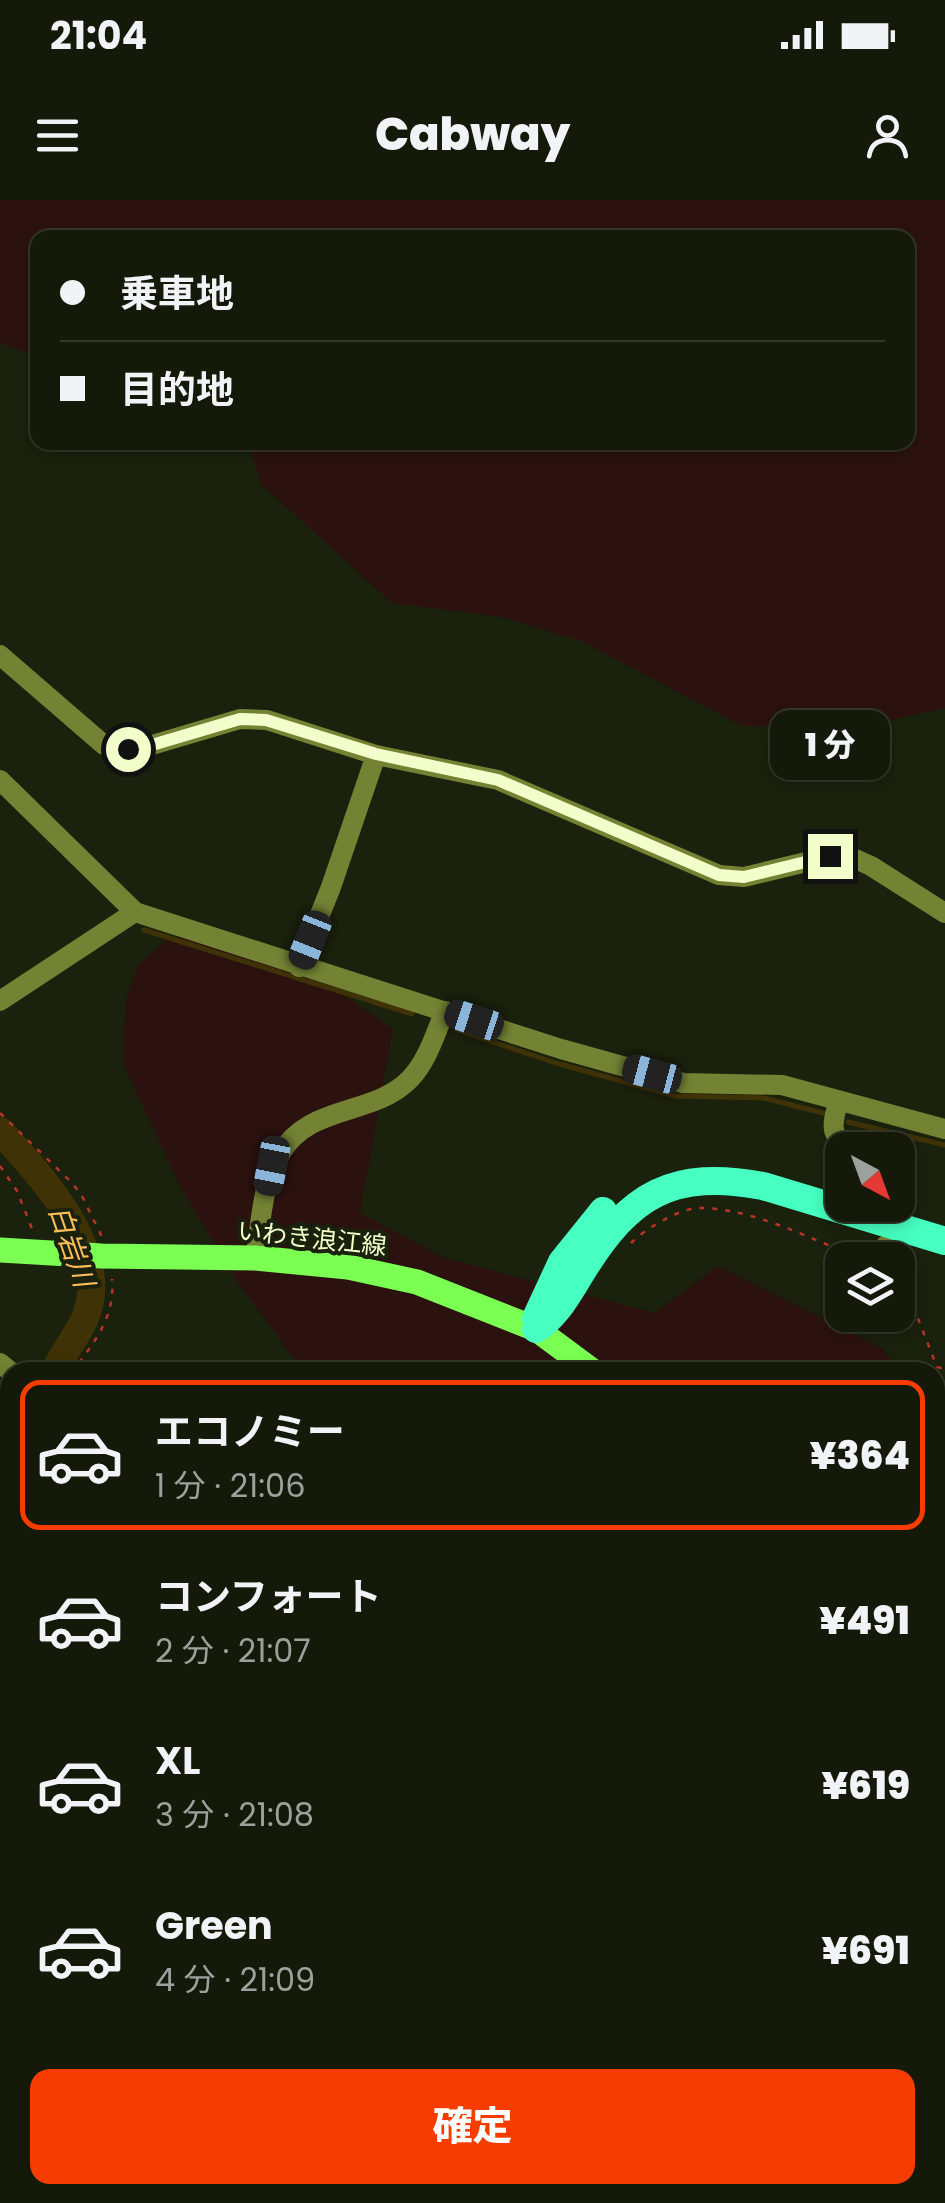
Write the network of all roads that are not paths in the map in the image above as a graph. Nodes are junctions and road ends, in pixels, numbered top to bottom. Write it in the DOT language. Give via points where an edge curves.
graph roads {
  1 [pos="0,655"];
  2 [pos="376,754"];
  3 [pos="0,780"];
  4 [pos="135,912"];
  5 [pos="945,913"];
  6 [pos="300,967"];
  7 [pos="0,1001"];
  8 [pos="445,1011"];
  9 [pos="838,1102"];
  10 [pos="945,1129"];
  11 [pos="834,1132"];
  12 [pos="825,1189"];
  13 [pos="915,1213"];
  14 [pos="945,1221"];
  15 [pos="945,1240"];
  16 [pos="0,1250"];
  17 [pos="255,1258"];
  18 [pos="536,1329"];
  19 [pos="581,1362"];
  1 -- 2 [label="street" via="104,745 152,745 240,719 266,720"];
  2 -- 5 [label="street" via="498,780 719,875 744,877 849,856"];
  2 -- 6 [label="street"];
  3 -- 4 [label="street"];
  4 -- 6 [label="street"];
  4 -- 7 [label="street"];
  6 -- 8 [label="street"];
  8 -- 9 [label="street" via="683,1083 770,1084"];
  8 -- 17 [label="street" via="423,1063 408,1080 292,1136 272,1166"];
  9 -- 10 [label="street"];
  9 -- 11 [label="street"];
  12 -- 18 [label="highway" via="730,1164 656,1174 620,1194 592,1221 536,1312"];
  13 -- 14 [label="highway"];
  15 -- 18 [label="highway" via="763,1186 689,1182 648,1196 623,1215 552,1319"];
  16 -- 17 [label="main road, いわき浪江線"];
  17 -- 18 [label="main road, いわき浪江線" via="348,1266 417,1282"];
  18 -- 19 [label="main road, いわき浪江線"];
}
